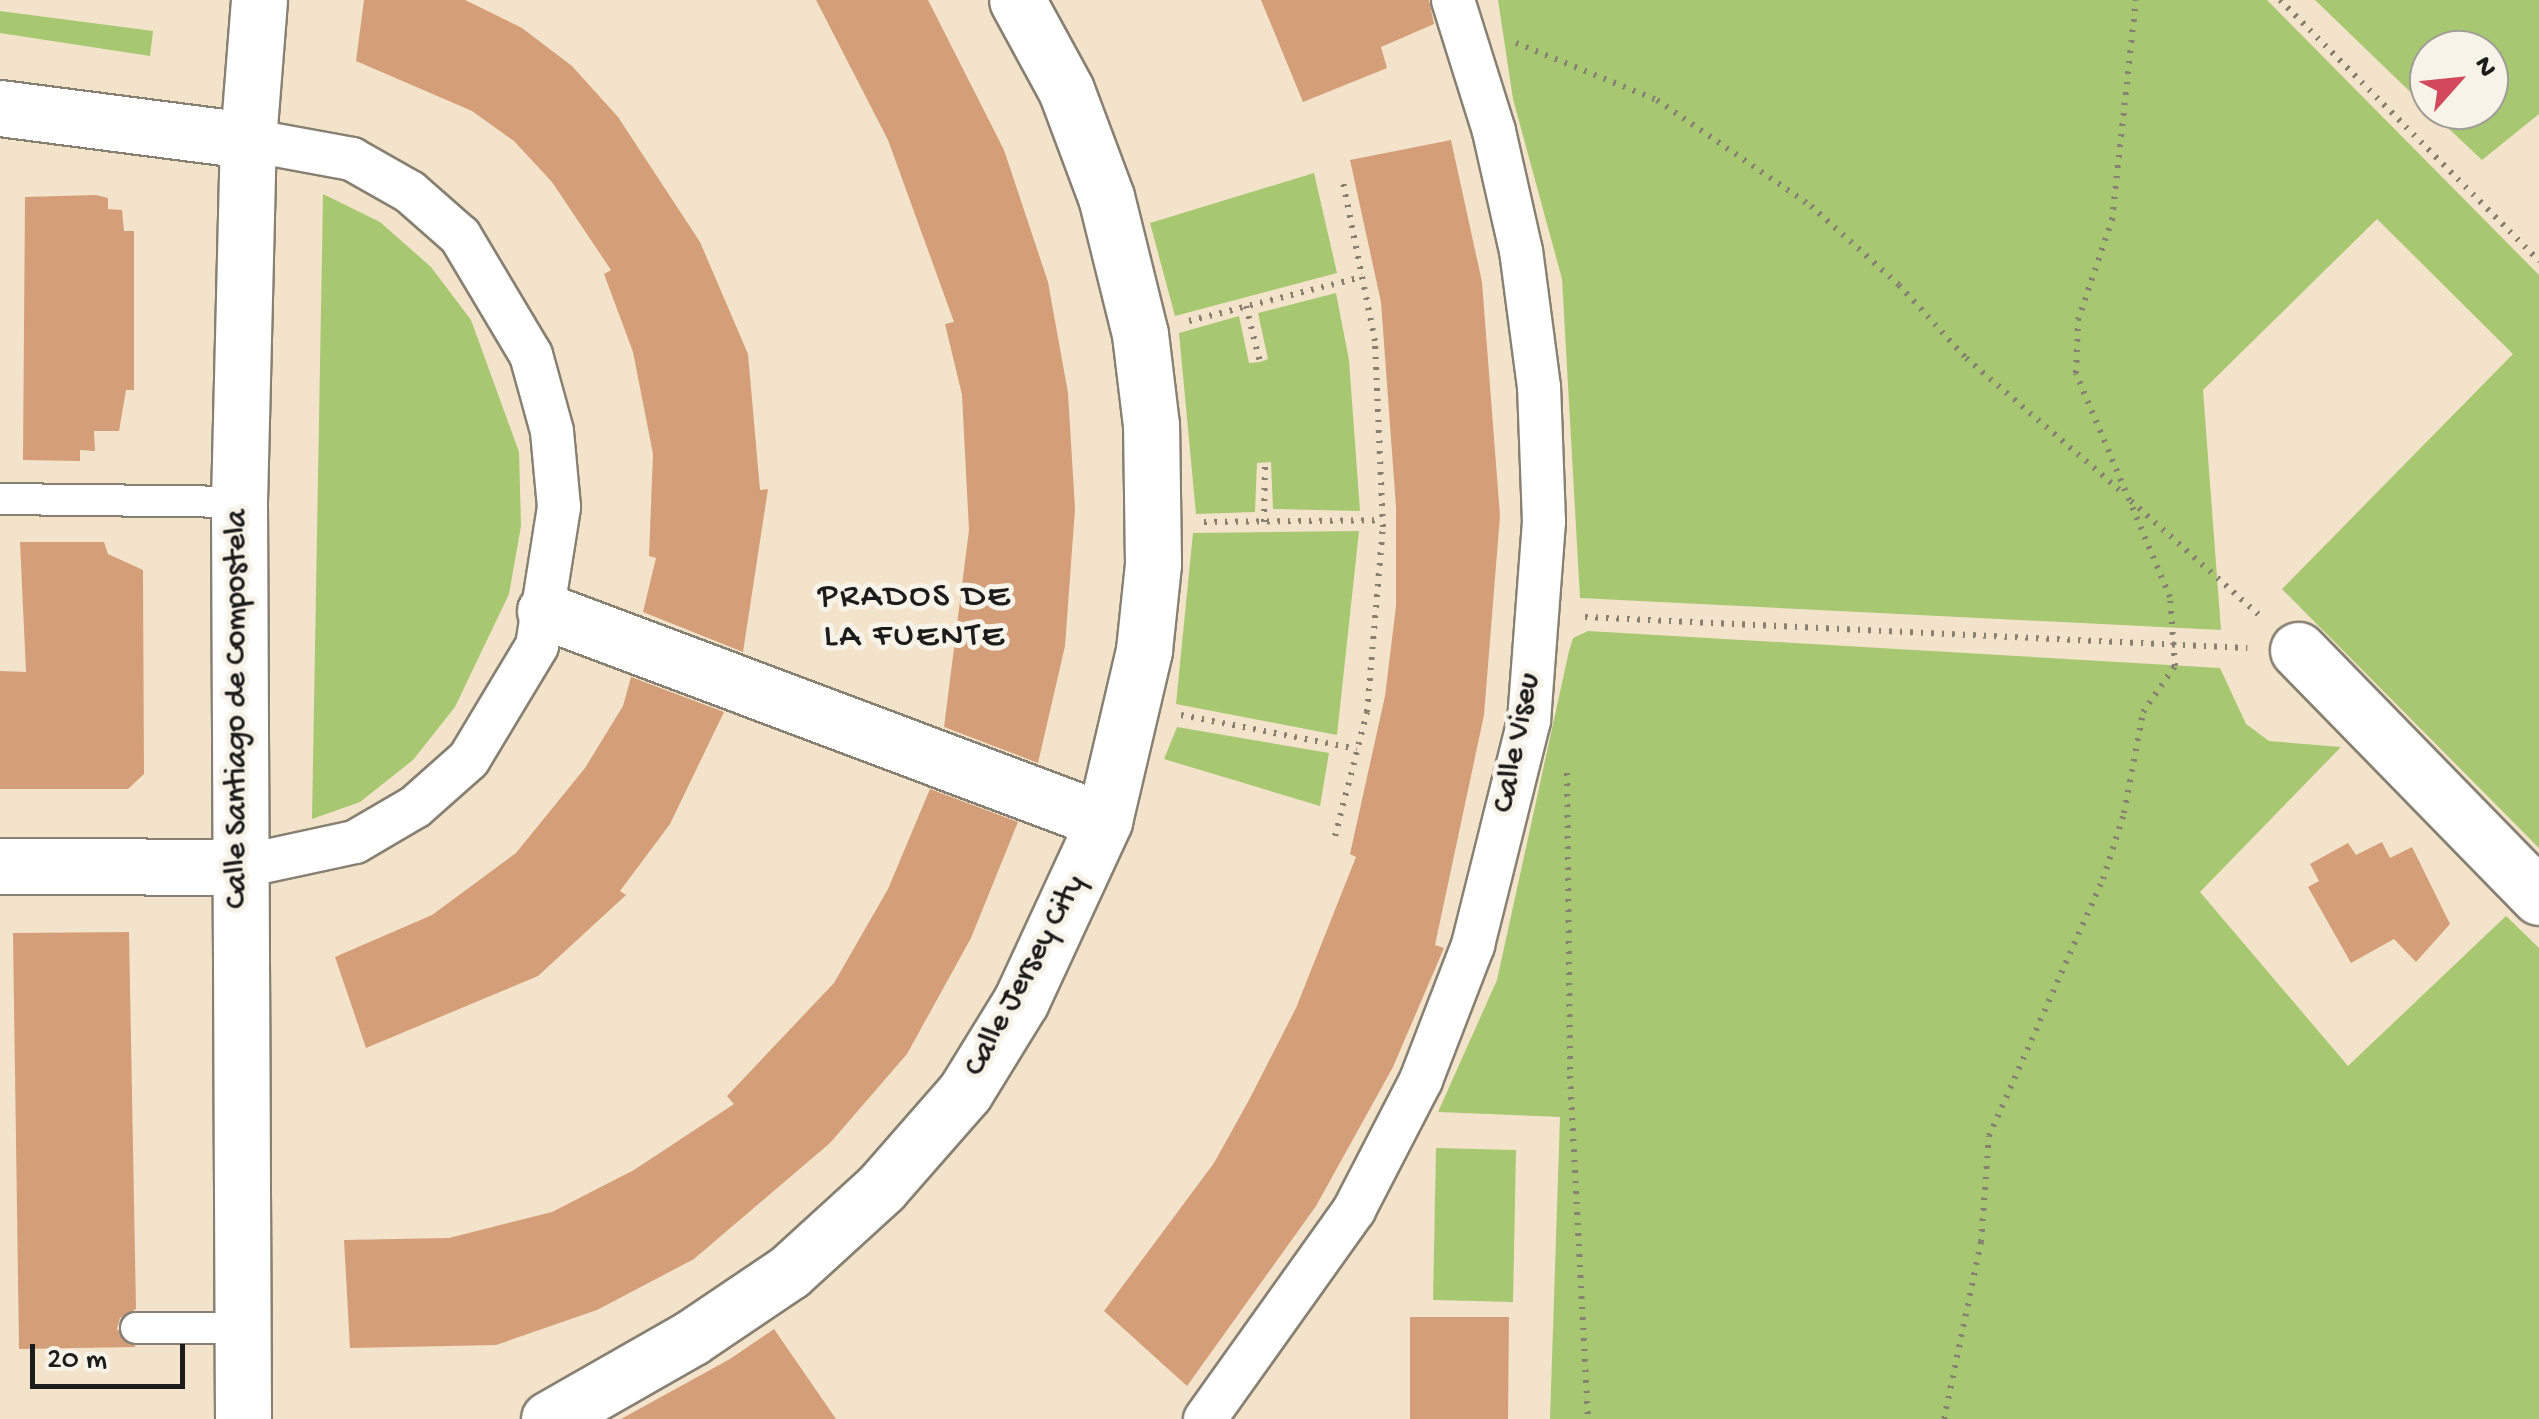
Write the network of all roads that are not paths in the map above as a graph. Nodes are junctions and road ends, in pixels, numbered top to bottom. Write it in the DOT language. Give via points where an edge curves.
graph roads {
  1 [pos="259,0"];
  2 [pos="1016,0"];
  3 [pos="1455,5"];
  4 [pos="0,108"];
  5 [pos="248,140"];
  6 [pos="0,499"];
  7 [pos="239,502"];
  8 [pos="545,611"];
  9 [pos="2298,650"];
  10 [pos="1104,821"];
  11 [pos="0,866"];
  12 [pos="239,867"];
  13 [pos="2539,896"];
  14 [pos="136,1328"];
  15 [pos="242,1328"];
  16 [pos="243,1419"];
  17 [pos="548,1419"];
  18 [pos="1205,1419"];
  1 -- 5 [label="street, Calle Santiago de Compostela"];
  2 -- 10 [label="street, Calle Jersey City" via="1066,90 1106,198 1140,334 1151,425 1154,564 1144,650"];
  3 -- 18 [label="street, Calle Viseu" via="1522,251 1539,387 1544,522 1529,721 1482,908 1421,1080 1354,1210"];
  4 -- 5 [label="street"];
  5 -- 7 [label="street, Calle Santiago de Compostela"];
  5 -- 8 [label="street" via="352,160 410,192 460,236 498,290 532,355 552,430 559,507"];
  6 -- 7 [label="lane"];
  7 -- 12 [label="street, Calle Santiago de Compostela"];
  8 -- 10 [label="street"];
  8 -- 12 [label="street" via="537,646 478,746 414,807 355,842"];
  9 -- 13 [label="street"];
  10 -- 17 [label="street, Calle Jersey City" via="1021,1001 965,1092 882,1188 788,1272 691,1338"];
  11 -- 12 [label="street"];
  12 -- 15 [label="street, Calle Santiago de Compostela"];
  14 -- 15 [label="lane"];
  15 -- 16 [label="street, Calle Santiago de Compostela"];
}
